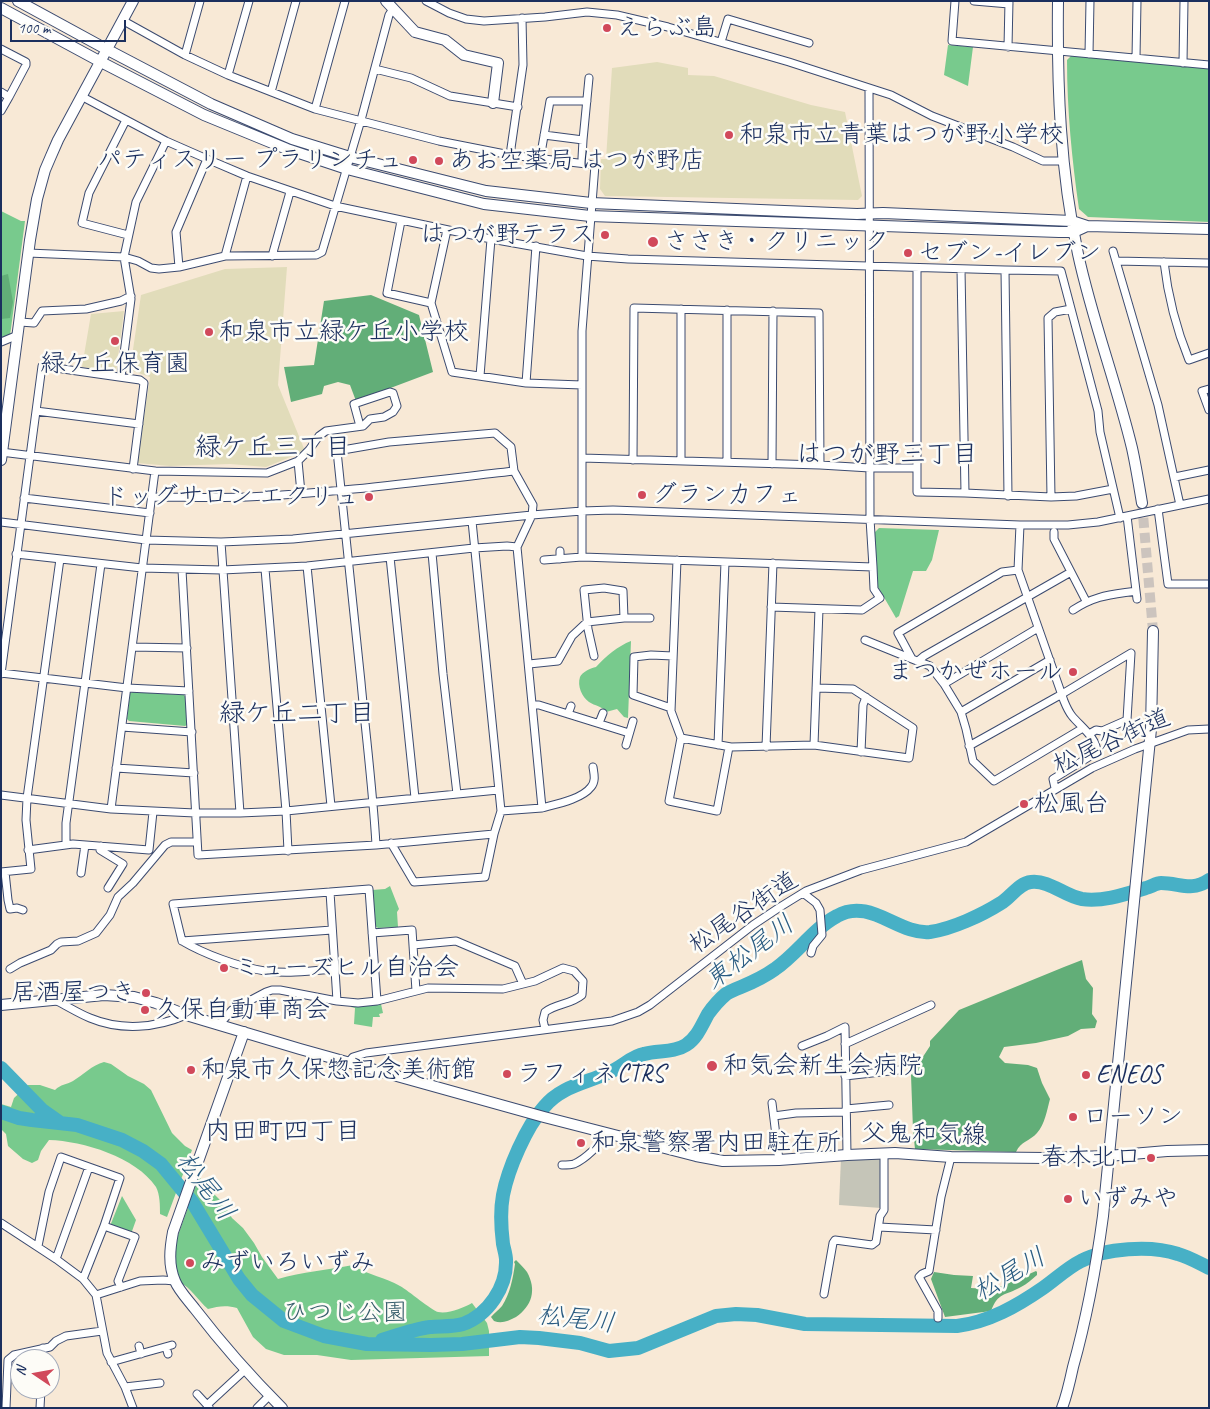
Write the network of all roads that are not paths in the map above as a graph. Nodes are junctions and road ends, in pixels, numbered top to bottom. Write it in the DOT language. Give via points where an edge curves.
graph roads {
  1 [pos="18,1"];
  2 [pos="133,1"];
  3 [pos="200,1"];
  4 [pos="248,1"];
  5 [pos="296,1"];
  6 [pos="345,1"];
  7 [pos="426,1"];
  8 [pos="956,1"];
  9 [pos="974,1"];
  10 [pos="1058,1"];
  11 [pos="1090,1"];
  12 [pos="1137,1"];
  13 [pos="1184,1"];
  14 [pos="1009,3"];
  15 [pos="390,5"];
  16 [pos="1,8"];
  17 [pos="522,18"];
  18 [pos="122,20"];
  19 [pos="721,42"];
  20 [pos="809,43"];
  21 [pos="1008,47"];
  22 [pos="1,49"];
  23 [pos="106,49"];
  24 [pos="1057,51"];
  25 [pos="1089,54"];
  26 [pos="185,55"];
  27 [pos="1136,58"];
  28 [pos="101,62"];
  29 [pos="1183,63"];
  30 [pos="1209,65"];
  31 [pos="376,69"];
  32 [pos="228,75"];
  33 [pos="589,78"];
  34 [pos="869,89"];
  35 [pos="1,92"];
  36 [pos="271,92"];
  37 [pos="81,96"];
  38 [pos="9,97"];
  39 [pos="587,100"];
  40 [pos="493,103"];
  41 [pos="518,107"];
  42 [pos="315,109"];
  43 [pos="1,111"];
  44 [pos="126,120"];
  45 [pos="361,120"];
  46 [pos="544,135"];
  47 [pos="583,140"];
  48 [pos="166,141"];
  49 [pos="510,155"];
  50 [pos="350,157"];
  51 [pos="582,158"];
  52 [pos="207,159"];
  53 [pos="540,159"];
  54 [pos="1063,161"];
  55 [pos="347,169"];
  56 [pos="247,176"];
  57 [pos="290,192"];
  58 [pos="591,203"];
  59 [pos="335,206"];
  60 [pos="869,213"];
  61 [pos="590,216"];
  62 [pos="402,221"];
  63 [pos="869,226"];
  64 [pos="1073,226"];
  65 [pos="1209,229"];
  66 [pos="447,230"];
  67 [pos="128,235"];
  68 [pos="491,239"];
  69 [pos="536,246"];
  70 [pos="1113,251"];
  71 [pos="28,253"];
  72 [pos="124,256"];
  73 [pos="225,256"];
  74 [pos="272,256"];
  75 [pos="588,256"];
  76 [pos="1116,261"];
  77 [pos="1164,262"];
  78 [pos="1209,263"];
  79 [pos="869,266"];
  80 [pos="179,267"];
  81 [pos="917,268"];
  82 [pos="961,269"];
  83 [pos="1005,270"];
  84 [pos="131,296"];
  85 [pos="431,303"];
  86 [pos="681,309"];
  87 [pos="1071,309"];
  88 [pos="727,310"];
  89 [pos="773,311"];
  90 [pos="20,322"];
  91 [pos="18,335"];
  92 [pos="1,342"];
  93 [pos="1209,352"];
  94 [pos="121,376"];
  95 [pos="480,376"];
  96 [pos="526,383"];
  97 [pos="582,385"];
  98 [pos="1209,389"];
  99 [pos="1209,410"];
  100 [pos="36,411"];
  101 [pos="139,424"];
  102 [pos="360,426"];
  103 [pos="2,455"];
  104 [pos="30,455"];
  105 [pos="582,458"];
  106 [pos="633,460"];
  107 [pos="298,461"];
  108 [pos="681,461"];
  109 [pos="727,462"];
  110 [pos="772,464"];
  111 [pos="820,465"];
  112 [pos="870,468"];
  113 [pos="917,468"];
  114 [pos="133,469"];
  115 [pos="1209,470"];
  116 [pos="155,471"];
  117 [pos="514,471"];
  118 [pos="1175,476"];
  119 [pos="341,490"];
  120 [pos="1113,490"];
  121 [pos="300,493"];
  122 [pos="965,493"];
  123 [pos="1008,496"];
  124 [pos="1051,496"];
  125 [pos="152,497"];
  126 [pos="24,498"];
  127 [pos="1209,499"];
  128 [pos="1142,503"];
  129 [pos="1180,505"];
  130 [pos="1158,509"];
  131 [pos="582,511"];
  132 [pos="150,513"];
  133 [pos="532,515"];
  134 [pos="1124,517"];
  135 [pos="870,519"];
  136 [pos="472,521"];
  137 [pos="1,522"];
  138 [pos="20,525"];
  139 [pos="1020,525"];
  140 [pos="1054,532"];
  141 [pos="346,534"];
  142 [pos="146,540"];
  143 [pos="221,542"];
  144 [pos="517,547"];
  145 [pos="474,548"];
  146 [pos="432,553"];
  147 [pos="16,554"];
  148 [pos="390,557"];
  149 [pos="582,557"];
  150 [pos="60,559"];
  151 [pos="544,560"];
  152 [pos="677,560"];
  153 [pos="349,561"];
  154 [pos="725,562"];
  155 [pos="773,563"];
  156 [pos="1133,563"];
  157 [pos="101,564"];
  158 [pos="1125,564"];
  159 [pos="307,566"];
  160 [pos="873,567"];
  161 [pos="142,568"];
  162 [pos="265,569"];
  163 [pos="182,570"];
  164 [pos="222,570"];
  165 [pos="1018,570"];
  166 [pos="1070,572"];
  167 [pos="1209,584"];
  168 [pos="1136,591"];
  169 [pos="1028,596"];
  170 [pos="1137,599"];
  171 [pos="1086,601"];
  172 [pos="771,607"];
  173 [pos="819,609"];
  174 [pos="1073,610"];
  175 [pos="624,618"];
  176 [pos="650,618"];
  177 [pos="587,622"];
  178 [pos="1038,628"];
  179 [pos="1153,631"];
  180 [pos="865,640"];
  181 [pos="132,647"];
  182 [pos="187,648"];
  183 [pos="594,656"];
  184 [pos="674,656"];
  185 [pos="915,660"];
  186 [pos="1050,660"];
  187 [pos="529,664"];
  188 [pos="1,673"];
  189 [pos="43,678"];
  190 [pos="85,684"];
  191 [pos="944,684"];
  192 [pos="127,688"];
  193 [pos="816,688"];
  194 [pos="189,691"];
  195 [pos="1062,694"];
  196 [pos="866,697"];
  197 [pos="533,705"];
  198 [pos="570,706"];
  199 [pos="671,708"];
  200 [pos="960,712"];
  201 [pos="602,713"];
  202 [pos="568,714"];
  203 [pos="633,721"];
  204 [pos="599,724"];
  205 [pos="122,727"];
  206 [pos="1083,728"];
  207 [pos="1209,729"];
  208 [pos="192,732"];
  209 [pos="629,733"];
  210 [pos="1089,734"];
  211 [pos="681,738"];
  212 [pos="1149,744"];
  213 [pos="718,745"];
  214 [pos="626,746"];
  215 [pos="814,746"];
  216 [pos="969,746"];
  217 [pos="729,747"];
  218 [pos="766,747"];
  219 [pos="861,752"];
  220 [pos="593,767"];
  221 [pos="116,768"];
  222 [pos="194,772"];
  223 [pos="1055,788"];
  224 [pos="498,790"];
  225 [pos="457,794"];
  226 [pos="1,795"];
  227 [pos="28,798"];
  228 [pos="415,798"];
  229 [pos="374,802"];
  230 [pos="69,804"];
  231 [pos="331,806"];
  232 [pos="542,808"];
  233 [pos="111,809"];
  234 [pos="286,811"];
  235 [pos="501,811"];
  236 [pos="153,812"];
  237 [pos="195,813"];
  238 [pos="240,813"];
  239 [pos="494,834"];
  240 [pos="197,842"];
  241 [pos="391,843"];
  242 [pos="66,844"];
  243 [pos="85,845"];
  244 [pos="376,845"];
  245 [pos="101,846"];
  246 [pos="28,850"];
  247 [pos="288,851"];
  248 [pos="3,872"];
  249 [pos="81,873"];
  250 [pos="108,888"];
  251 [pos="330,892"];
  252 [pos="803,893"];
  253 [pos="23,910"];
  254 [pos="332,930"];
  255 [pos="372,933"];
  256 [pos="182,941"];
  257 [pos="413,945"];
  258 [pos="811,953"];
  259 [pos="10,968"];
  260 [pos="335,969"];
  261 [pos="523,984"];
  262 [pos="416,991"];
  263 [pos="55,1000"];
  264 [pos="337,1001"];
  265 [pos="377,1001"];
  266 [pos="1,1005"];
  267 [pos="931,1005"];
  268 [pos="186,1015"];
  269 [pos="219,1025"];
  270 [pos="545,1029"];
  271 [pos="244,1032"];
  272 [pos="845,1044"];
  273 [pos="802,1046"];
  274 [pos="348,1063"];
  275 [pos="900,1070"];
  276 [pos="845,1076"];
  277 [pos="772,1103"];
  278 [pos="889,1105"];
  279 [pos="846,1111"];
  280 [pos="774,1116"];
  281 [pos="604,1132"];
  282 [pos="1209,1150"];
  283 [pos="884,1154"];
  284 [pos="847,1155"];
  285 [pos="1108,1156"];
  286 [pos="951,1157"];
  287 [pos="779,1160"];
  288 [pos="562,1165"];
  289 [pos="89,1166"];
  290 [pos="1,1223"];
  291 [pos="104,1226"];
  292 [pos="878,1227"];
  293 [pos="936,1230"];
  294 [pos="38,1246"];
  295 [pos="56,1259"];
  296 [pos="83,1279"];
  297 [pos="175,1281"];
  298 [pos="120,1287"];
  299 [pos="96,1294"];
  300 [pos="824,1294"];
  301 [pos="938,1318"];
  302 [pos="102,1331"];
  303 [pos="43,1348"];
  304 [pos="169,1349"];
  305 [pos="111,1362"];
  306 [pos="246,1369"];
  307 [pos="160,1383"];
  308 [pos="125,1387"];
  309 [pos="197,1394"];
  310 [pos="270,1395"];
  311 [pos="208,1406"];
  312 [pos="6,1408"];
  313 [pos="133,1408"];
  314 [pos="257,1408"];
  315 [pos="282,1408"];
  316 [pos="1062,1408"];
  1 -- 23 [label="street"];
  2 -- 18 [label="street"];
  3 -- 26 [label="street"];
  4 -- 32 [label="street"];
  5 -- 36 [label="street"];
  6 -- 42 [label="street"];
  7 -- 17 [label="street" via="466,19"];
  8 -- 21 [label="street" via="952,41"];
  9 -- 14 [label="street"];
  10 -- 24 [label="street"];
  11 -- 25 [label="street"];
  12 -- 27 [label="street"];
  13 -- 29 [label="street"];
  14 -- 21 [label="street"];
  15 -- 31 [label="street"];
  15 -- 40 [label="street" via="415,32 445,40 464,55 498,63"];
  16 -- 28 [label="street"];
  17 -- 19 [label="street" via="586,12 617,15"];
  17 -- 41 [label="street" via="523,65"];
  18 -- 23 [label="street"];
  18 -- 26 [label="street"];
  19 -- 20 [label="street" via="728,19"];
  19 -- 34 [label="street"];
  21 -- 24 [label="street"];
  22 -- 38 [label="street" via="26,62"];
  23 -- 28 [label="street"];
  23 -- 50 [label="street" via="211,104 292,139"];
  24 -- 25 [label="street"];
  24 -- 54 [label="street"];
  25 -- 27 [label="street"];
  26 -- 32 [label="street"];
  27 -- 29 [label="street"];
  28 -- 37 [label="street"];
  28 -- 55 [label="street" via="204,115"];
  29 -- 30 [label="street"];
  31 -- 40 [label="street" via="411,78 450,96"];
  31 -- 45 [label="street"];
  32 -- 36 [label="street"];
  33 -- 39 [label="street"];
  34 -- 54 [label="street" via="1043,160"];
  34 -- 60 [label="street"];
  35 -- 38 [label="street"];
  36 -- 42 [label="street"];
  37 -- 44 [label="street"];
  37 -- 71 [label="street" via="45,170"];
  38 -- 43 [label="street"];
  39 -- 46 [label="street" via="550,101"];
  39 -- 47 [label="street"];
  40 -- 41 [label="street"];
  41 -- 49 [label="street"];
  42 -- 45 [label="street"];
  44 -- 48 [label="street"];
  44 -- 67 [label="street" via="89,193 82,223"];
  45 -- 49 [label="street" via="439,141"];
  45 -- 50 [label="street"];
  46 -- 47 [label="street"];
  46 -- 53 [label="street"];
  47 -- 51 [label="street"];
  48 -- 52 [label="street"];
  48 -- 67 [label="street" via="136,202"];
  49 -- 53 [label="street"];
  50 -- 55 [label="street"];
  50 -- 58 [label="street" via="486,191"];
  52 -- 56 [label="street"];
  52 -- 80 [label="street" via="176,232"];
  53 -- 58 [label="street" via="595,165"];
  54 -- 64 [label="street"];
  55 -- 59 [label="street"];
  55 -- 61 [label="street" via="484,204"];
  56 -- 57 [label="street"];
  56 -- 73 [label="street"];
  57 -- 59 [label="street"];
  57 -- 74 [label="street"];
  58 -- 60 [label="street"];
  58 -- 61 [label="street"];
  59 -- 62 [label="street"];
  59 -- 74 [label="street" via="322,252 316,255"];
  60 -- 63 [label="street"];
  60 -- 64 [label="street"];
  61 -- 63 [label="street"];
  61 -- 75 [label="street"];
  62 -- 66 [label="street"];
  62 -- 85 [label="street" via="387,294"];
  63 -- 64 [label="street"];
  63 -- 79 [label="street"];
  64 -- 65 [label="street"];
  64 -- 128 [label="street" via="1088,295 1132,448"];
  66 -- 68 [label="street"];
  66 -- 85 [label="street"];
  67 -- 72 [label="street"];
  68 -- 69 [label="street"];
  68 -- 95 [label="street"];
  69 -- 75 [label="street"];
  69 -- 96 [label="street"];
  70 -- 76 [label="street"];
  71 -- 72 [label="street"];
  71 -- 90 [label="street"];
  72 -- 80 [label="street" via="151,268"];
  72 -- 84 [label="street"];
  73 -- 74 [label="street"];
  73 -- 80 [label="street"];
  75 -- 79 [label="street"];
  75 -- 97 [label="street" via="582,331"];
  76 -- 77 [label="street"];
  76 -- 118 [label="street"];
  77 -- 78 [label="street"];
  77 -- 93 [label="street" via="1172,310 1189,360"];
  79 -- 81 [label="street"];
  79 -- 112 [label="street"];
  81 -- 82 [label="street"];
  81 -- 113 [label="street"];
  82 -- 83 [label="street"];
  82 -- 122 [label="street"];
  83 -- 87 [label="street" via="1061,271"];
  83 -- 123 [label="street"];
  84 -- 90 [label="street" via="86,309 42,310 34,323"];
  84 -- 94 [label="street"];
  85 -- 95 [label="street" via="452,372"];
  86 -- 88 [label="street"];
  86 -- 106 [label="street" via="634,308"];
  86 -- 108 [label="street"];
  87 -- 120 [label="street" via="1098,411"];
  87 -- 124 [label="street" via="1055,312 1048,318"];
  88 -- 89 [label="street"];
  88 -- 109 [label="street"];
  89 -- 110 [label="street"];
  89 -- 111 [label="street" via="819,313"];
  90 -- 91 [label="street"];
  91 -- 92 [label="street"];
  91 -- 103 [label="street"];
  94 -- 100 [label="street" via="42,366"];
  94 -- 101 [label="street" via="144,383"];
  95 -- 96 [label="street"];
  96 -- 97 [label="street"];
  97 -- 105 [label="street"];
  98 -- 99 [label="street" via="1202,391"];
  100 -- 101 [label="street"];
  100 -- 104 [label="street"];
  101 -- 114 [label="street"];
  102 -- 102 [label="street" via="370,419 393,412 397,406 393,393 354,404"];
  102 -- 107 [label="street" via="326,431"];
  103 -- 104 [label="street"];
  104 -- 114 [label="street"];
  104 -- 126 [label="street"];
  105 -- 106 [label="street"];
  105 -- 131 [label="street"];
  106 -- 108 [label="street"];
  107 -- 116 [label="street" via="267,473"];
  107 -- 121 [label="street"];
  108 -- 109 [label="street"];
  109 -- 110 [label="street"];
  110 -- 111 [label="street"];
  111 -- 112 [label="street"];
  112 -- 113 [label="street"];
  112 -- 135 [label="street"];
  113 -- 122 [label="street" via="917,492"];
  114 -- 116 [label="street"];
  115 -- 118 [label="street"];
  116 -- 125 [label="street"];
  117 -- 119 [label="street"];
  117 -- 119 [label="street" via="511,447 495,432 389,442 337,451"];
  117 -- 133 [label="street" via="533,505"];
  118 -- 129 [label="street"];
  119 -- 121 [label="street"];
  119 -- 141 [label="street"];
  120 -- 124 [label="street"];
  120 -- 134 [label="street"];
  121 -- 125 [label="street" via="246,497"];
  122 -- 123 [label="street"];
  123 -- 124 [label="street"];
  125 -- 132 [label="street"];
  126 -- 132 [label="street"];
  126 -- 138 [label="street"];
  127 -- 129 [label="street"];
  129 -- 130 [label="street"];
  130 -- 134 [label="street"];
  130 -- 167 [label="street" via="1168,584"];
  131 -- 133 [label="street"];
  131 -- 135 [label="street"];
  131 -- 149 [label="street"];
  132 -- 142 [label="street"];
  133 -- 136 [label="street"];
  133 -- 144 [label="street"];
  134 -- 139 [label="street" via="1068,525"];
  134 -- 156 [label="street"];
  135 -- 139 [label="street"];
  135 -- 160 [label="street"];
  136 -- 141 [label="street"];
  136 -- 145 [label="street"];
  137 -- 138 [label="street"];
  138 -- 142 [label="street"];
  138 -- 147 [label="street"];
  139 -- 165 [label="street"];
  140 -- 166 [label="street" via="1054,539"];
  141 -- 143 [label="street"];
  141 -- 153 [label="street"];
  142 -- 143 [label="street"];
  142 -- 161 [label="street"];
  143 -- 164 [label="street"];
  144 -- 145 [label="street"];
  144 -- 187 [label="street"];
  145 -- 146 [label="street"];
  145 -- 224 [label="street"];
  146 -- 148 [label="street"];
  146 -- 225 [label="street"];
  147 -- 150 [label="street"];
  147 -- 188 [label="street"];
  148 -- 153 [label="street"];
  148 -- 228 [label="street"];
  149 -- 151 [label="street" via="560,555"];
  149 -- 152 [label="street"];
  150 -- 157 [label="street"];
  150 -- 189 [label="street"];
  152 -- 154 [label="street"];
  152 -- 184 [label="street"];
  153 -- 159 [label="street"];
  153 -- 229 [label="street"];
  154 -- 155 [label="street"];
  154 -- 213 [label="street"];
  155 -- 160 [label="street"];
  155 -- 172 [label="street"];
  156 -- 158 [label="street"];
  156 -- 168 [label="street"];
  157 -- 161 [label="street"];
  157 -- 190 [label="street"];
  159 -- 162 [label="street"];
  159 -- 231 [label="street"];
  160 -- 173 [label="street" via="874,589 880,598 862,610"];
  161 -- 163 [label="street"];
  161 -- 181 [label="street"];
  162 -- 164 [label="street"];
  162 -- 234 [label="street"];
  163 -- 164 [label="street"];
  163 -- 182 [label="street"];
  164 -- 238 [label="street"];
  165 -- 169 [label="street"];
  165 -- 185 [label="street" via="1002,572 898,633"];
  166 -- 169 [label="street"];
  166 -- 171 [label="street"];
  168 -- 170 [label="street"];
  168 -- 171 [label="street"];
  169 -- 178 [label="street"];
  169 -- 185 [label="street"];
  171 -- 174 [label="street"];
  172 -- 173 [label="street"];
  172 -- 218 [label="street"];
  173 -- 193 [label="street"];
  175 -- 176 [label="street"];
  175 -- 177 [label="street"];
  175 -- 177 [label="street" via="623,591 598,588 584,590"];
  177 -- 183 [label="street"];
  177 -- 187 [label="street" via="572,636 558,661"];
  178 -- 186 [label="street"];
  178 -- 191 [label="street"];
  179 -- 212 [label="street"];
  180 -- 185 [label="street"];
  181 -- 182 [label="street"];
  181 -- 192 [label="street"];
  182 -- 194 [label="street"];
  184 -- 199 [label="street"];
  184 -- 199 [label="street" via="634,657 633,695"];
  185 -- 191 [label="street" via="930,666"];
  186 -- 195 [label="street"];
  186 -- 200 [label="street"];
  187 -- 197 [label="street"];
  188 -- 189 [label="street"];
  189 -- 190 [label="street"];
  189 -- 227 [label="street"];
  190 -- 192 [label="street"];
  190 -- 230 [label="street"];
  191 -- 200 [label="street"];
  192 -- 194 [label="street"];
  192 -- 205 [label="street"];
  193 -- 196 [label="street" via="853,689"];
  193 -- 215 [label="street"];
  194 -- 208 [label="street"];
  195 -- 206 [label="street" via="1070,714"];
  195 -- 210 [label="street" via="1131,653 1127,720"];
  195 -- 216 [label="street"];
  196 -- 219 [label="street"];
  196 -- 219 [label="street" via="913,728 909,758"];
  197 -- 202 [label="street"];
  197 -- 232 [label="street"];
  198 -- 202 [label="street"];
  199 -- 211 [label="street"];
  200 -- 216 [label="street"];
  201 -- 204 [label="street"];
  202 -- 204 [label="street"];
  203 -- 209 [label="street"];
  204 -- 209 [label="street"];
  205 -- 208 [label="street"];
  205 -- 221 [label="street"];
  206 -- 210 [label="street"];
  206 -- 216 [label="street" via="994,781 973,761"];
  207 -- 212 [label="street, 松尾谷街道" via="1188,730"];
  208 -- 222 [label="street"];
  209 -- 214 [label="street"];
  210 -- 223 [label="street" via="1097,752 1053,779"];
  211 -- 213 [label="street"];
  211 -- 217 [label="street" via="669,801 717,811"];
  212 -- 223 [label="street, 松尾谷街道"];
  212 -- 285 [label="street"];
  213 -- 217 [label="street"];
  215 -- 218 [label="street"];
  215 -- 219 [label="street"];
  217 -- 218 [label="street"];
  220 -- 232 [label="street" via="595,777 592,786 584,793"];
  221 -- 222 [label="street"];
  221 -- 233 [label="street"];
  222 -- 237 [label="street"];
  223 -- 252 [label="street, 松尾谷街道" via="966,842 861,870"];
  224 -- 225 [label="street"];
  224 -- 235 [label="street"];
  225 -- 228 [label="street"];
  226 -- 227 [label="street"];
  227 -- 230 [label="street"];
  227 -- 246 [label="street"];
  228 -- 229 [label="street"];
  229 -- 231 [label="street"];
  229 -- 244 [label="street"];
  230 -- 233 [label="street"];
  230 -- 242 [label="street"];
  231 -- 234 [label="street"];
  232 -- 235 [label="street"];
  233 -- 236 [label="street"];
  234 -- 238 [label="street"];
  234 -- 247 [label="street"];
  235 -- 239 [label="street"];
  236 -- 237 [label="street"];
  236 -- 245 [label="street" via="149,850"];
  237 -- 238 [label="street"];
  237 -- 240 [label="street"];
  239 -- 241 [label="street"];
  239 -- 241 [label="street" via="486,877 414,882"];
  240 -- 247 [label="street" via="198,855"];
  240 -- 259 [label="street" via="171,842 166,845 118,898 96,933 78,941 61,942 51,950"];
  241 -- 244 [label="street"];
  242 -- 243 [label="street"];
  242 -- 246 [label="street"];
  243 -- 245 [label="street"];
  243 -- 249 [label="street"];
  244 -- 247 [label="street"];
  245 -- 250 [label="street" via="100,850 123,864 120,876"];
  246 -- 248 [label="street" via="31,869"];
  248 -- 253 [label="street" via="10,909"];
  251 -- 254 [label="street"];
  251 -- 255 [label="street" via="369,889"];
  251 -- 256 [label="street" via="173,904"];
  252 -- 258 [label="street" via="820,910 822,935"];
  252 -- 270 [label="street, 松尾谷街道" via="638,1012 612,1021"];
  254 -- 256 [label="street"];
  254 -- 260 [label="street"];
  255 -- 257 [label="street" via="412,930"];
  255 -- 265 [label="street"];
  256 -- 260 [label="street" via="240,965 265,971"];
  257 -- 261 [label="street" via="456,941 514,966"];
  257 -- 262 [label="street"];
  260 -- 264 [label="street"];
  261 -- 262 [label="street" via="502,989 428,988"];
  261 -- 270 [label="street" via="563,968 574,970 583,981 582,995 576,1000 545,1012"];
  262 -- 265 [label="street"];
  263 -- 266 [label="street, 父鬼和気線"];
  263 -- 268 [label="street, 父鬼和気線" via="120,995 156,1003"];
  263 -- 268 [label="street" via="104,1024 124,1027 173,1021"];
  264 -- 265 [label="street"];
  264 -- 269 [label="street" via="272,990 232,1010"];
  267 -- 272 [label="street"];
  268 -- 269 [label="street, 父鬼和気線"];
  269 -- 271 [label="street, 父鬼和気線"];
  270 -- 274 [label="street, 松尾谷街道" via="366,1054"];
  271 -- 274 [label="street, 父鬼和気線"];
  271 -- 297 [label="street" via="173,1232 170,1250"];
  272 -- 273 [label="street" via="845,1026"];
  272 -- 276 [label="street"];
  274 -- 281 [label="street, 父鬼和気線"];
  275 -- 276 [label="street"];
  276 -- 279 [label="street"];
  277 -- 280 [label="street"];
  278 -- 279 [label="street"];
  279 -- 280 [label="street"];
  279 -- 284 [label="street"];
  280 -- 287 [label="street"];
  281 -- 287 [label="street, 父鬼和気線" via="714,1159"];
  281 -- 288 [label="street" via="596,1148 573,1165"];
  282 -- 285 [label="street, 父鬼和気線"];
  283 -- 284 [label="street, 父鬼和気線"];
  283 -- 286 [label="street, 父鬼和気線"];
  283 -- 292 [label="street" via="884,1210"];
  284 -- 287 [label="street, 父鬼和気線"];
  285 -- 286 [label="street, 父鬼和気線"];
  285 -- 316 [label="street" via="1096,1263"];
  286 -- 293 [label="street"];
  289 -- 291 [label="street" via="120,1178"];
  289 -- 294 [label="street" via="62,1157 48,1192"];
  289 -- 295 [label="street"];
  290 -- 294 [label="street"];
  291 -- 296 [label="street"];
  291 -- 298 [label="street" via="135,1237 118,1281"];
  292 -- 293 [label="street"];
  292 -- 300 [label="street" via="876,1242 872,1245 835,1240"];
  293 -- 301 [label="street" via="929,1271 919,1277 938,1311"];
  294 -- 295 [label="street"];
  295 -- 296 [label="street"];
  296 -- 299 [label="street"];
  297 -- 298 [label="street" via="140,1281"];
  297 -- 306 [label="street"];
  298 -- 299 [label="street"];
  299 -- 302 [label="street"];
  302 -- 303 [label="street" via="66,1336"];
  302 -- 305 [label="street"];
  303 -- 312 [label="street" via="14,1355 8,1360"];
  304 -- 305 [label="street" via="140,1350"];
  305 -- 308 [label="street"];
  306 -- 310 [label="street"];
  306 -- 311 [label="street"];
  307 -- 308 [label="street"];
  308 -- 313 [label="street"];
  309 -- 311 [label="street"];
  310 -- 314 [label="street"];
  310 -- 315 [label="street"];
}
